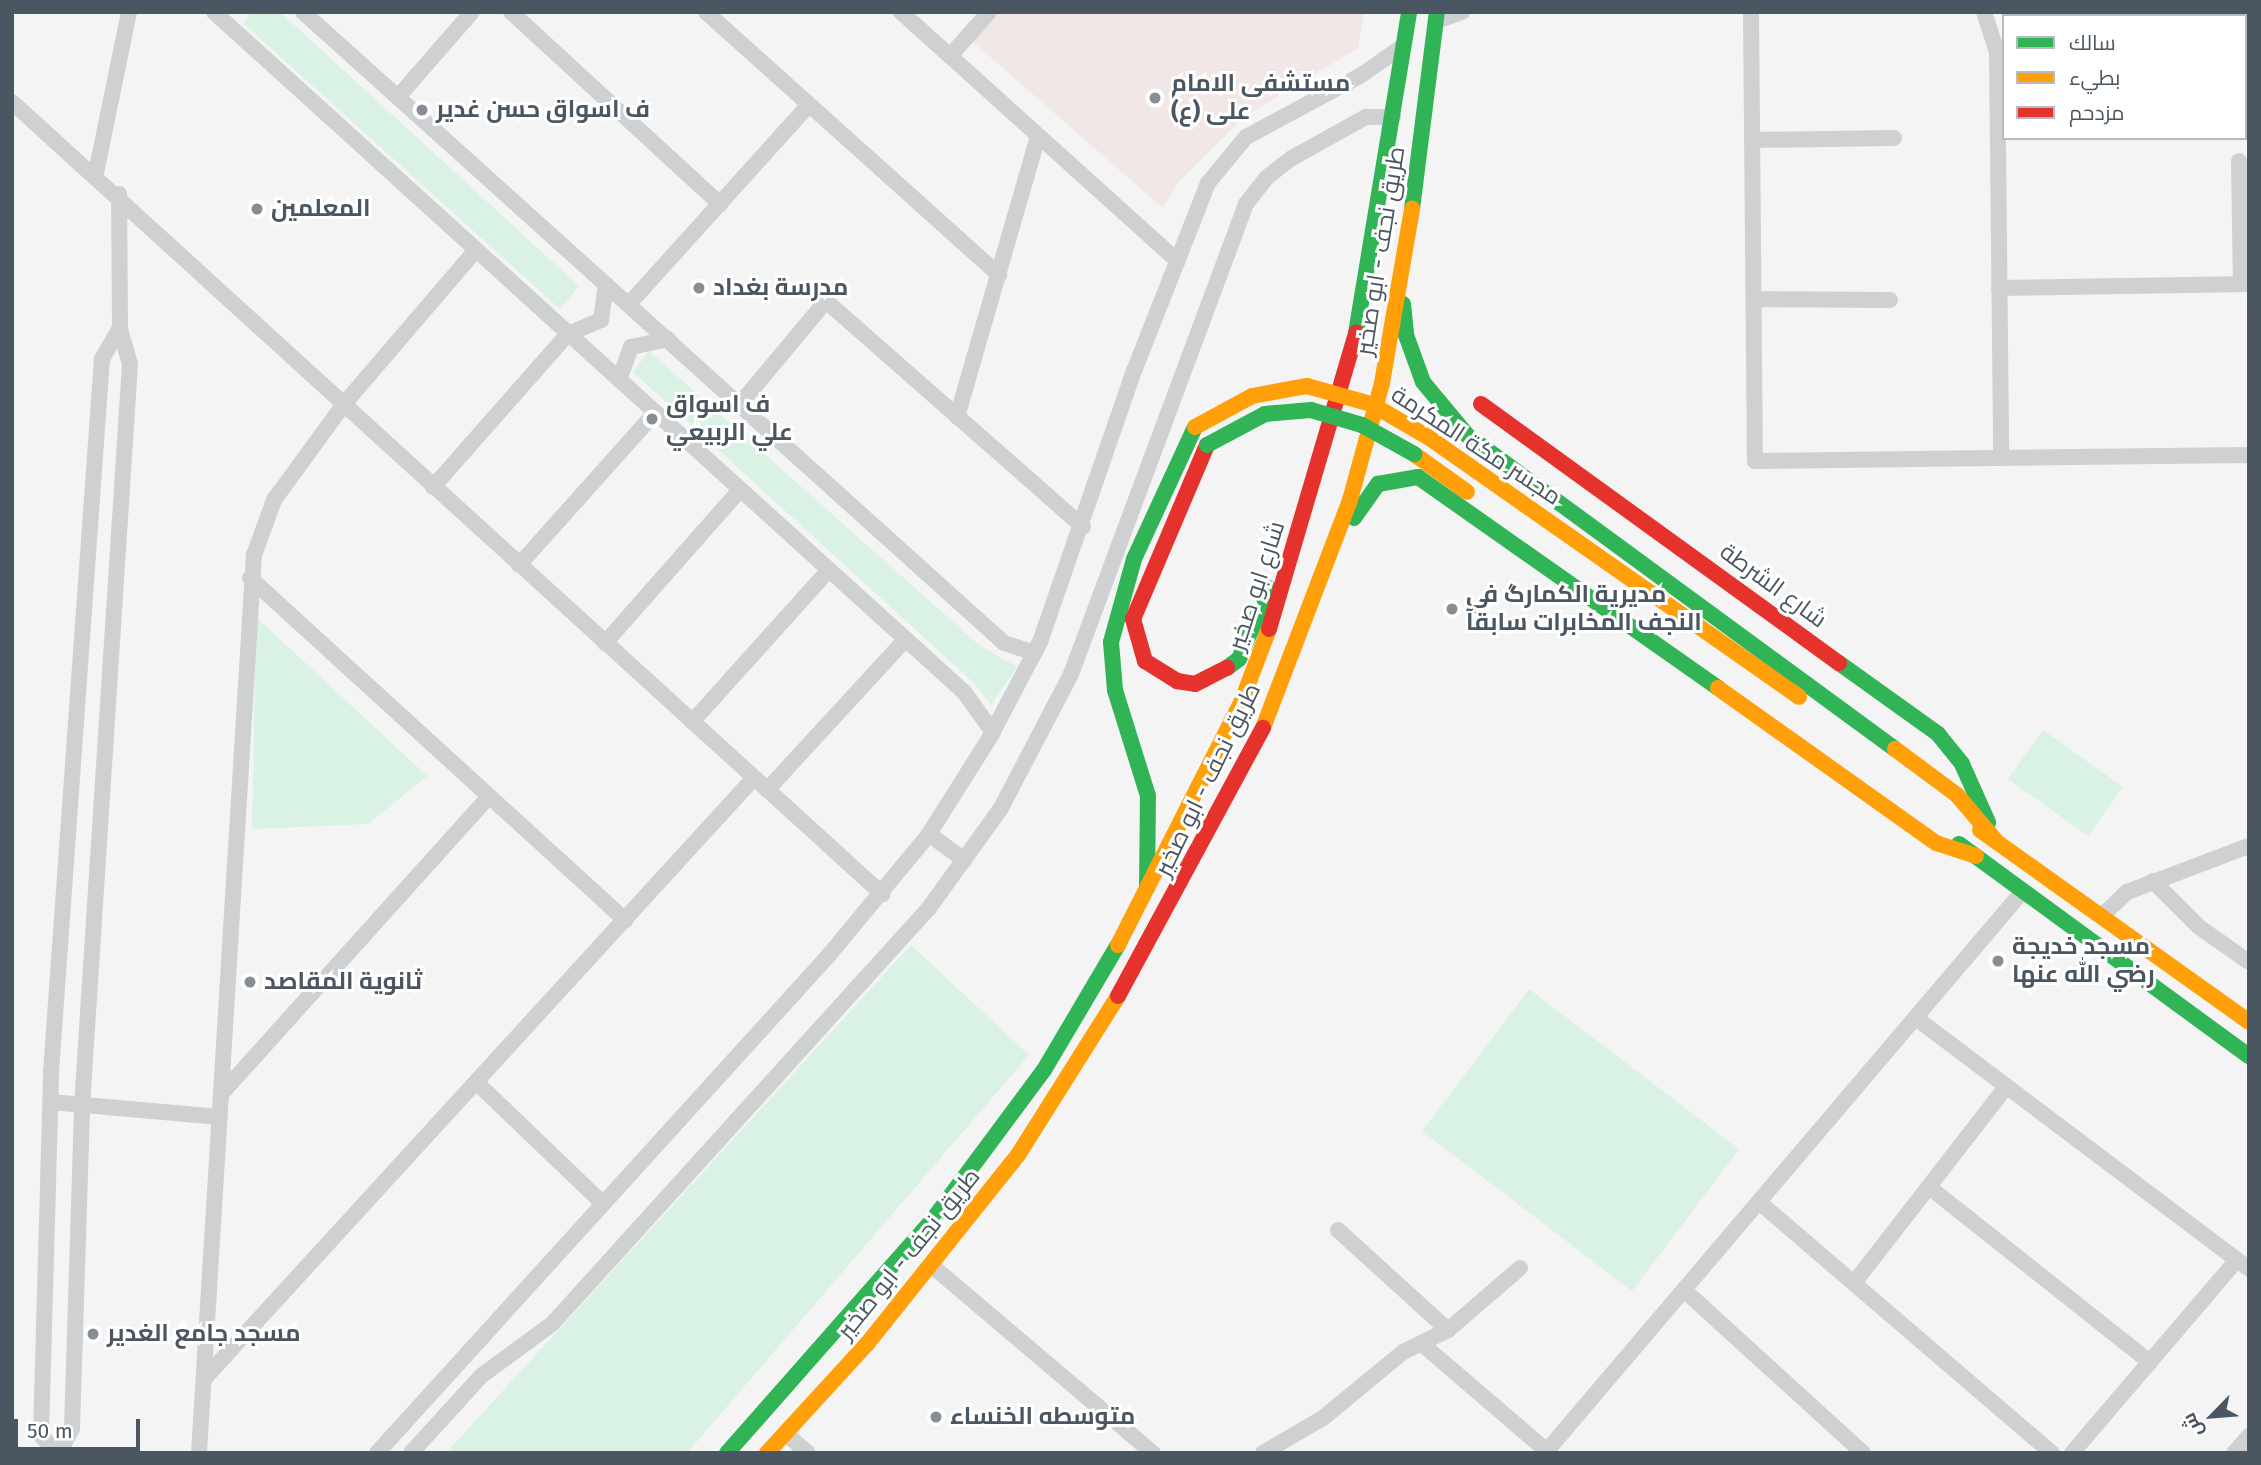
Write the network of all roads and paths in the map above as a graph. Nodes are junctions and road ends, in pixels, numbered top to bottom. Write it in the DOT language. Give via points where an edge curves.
graph roads {
  1 [pos="129,12"];
  2 [pos="214,12"];
  3 [pos="240,12"];
  4 [pos="303,12"];
  5 [pos="472,12"];
  6 [pos="511,12"];
  7 [pos="706,12"];
  8 [pos="901,12"];
  9 [pos="989,12"];
  10 [pos="1409,12"];
  11 [pos="1462,12"];
  12 [pos="1751,12"];
  13 [pos="1984,12"];
  14 [pos="1437,17"];
  15 [pos="229,25"];
  16 [pos="2002,40"];
  17 [pos="1405,44"];
  18 [pos="1997,52"];
  19 [pos="950,56"];
  20 [pos="398,97"];
  21 [pos="12,102"];
  22 [pos="809,105"];
  23 [pos="1393,117"];
  24 [pos="1038,136"];
  25 [pos="1894,138"];
  26 [pos="1753,140"];
  27 [pos="2239,161"];
  28 [pos="96,173"];
  29 [pos="119,194"];
  30 [pos="720,204"];
  31 [pos="1403,247"];
  32 [pos="476,250"];
  33 [pos="1178,261"];
  34 [pos="999,275"];
  35 [pos="606,284"];
  36 [pos="2245,284"];
  37 [pos="2000,288"];
  38 [pos="1754,299"];
  39 [pos="1890,300"];
  40 [pos="629,304"];
  41 [pos="120,328"];
  42 [pos="568,334"];
  43 [pos="668,339"];
  44 [pos="619,380"];
  45 [pos="344,404"];
  46 [pos="740,404"];
  47 [pos="1481,404"];
  48 [pos="655,413"];
  49 [pos="957,417"];
  50 [pos="1370,429"];
  51 [pos="2249,455"];
  52 [pos="2001,458"];
  53 [pos="433,487"];
  54 [pos="740,490"];
  55 [pos="1303,521"];
  56 [pos="1083,527"];
  57 [pos="519,565"];
  58 [pos="829,570"];
  59 [pos="1322,577"];
  60 [pos="250,579"];
  61 [pos="906,639"];
  62 [pos="1040,642"];
  63 [pos="605,643"];
  64 [pos="692,722"];
  65 [pos="990,737"];
  66 [pos="73,739"];
  67 [pos="103,741"];
  68 [pos="760,784"];
  69 [pos="489,796"];
  70 [pos="929,834"];
  71 [pos="1996,841"];
  72 [pos="2249,846"];
  73 [pos="1976,856"];
  74 [pos="964,860"];
  75 [pos="2153,881"];
  76 [pos="2023,891"];
  77 [pos="883,894"];
  78 [pos="1142,904"];
  79 [pos="2102,916"];
  80 [pos="625,920"];
  81 [pos="2249,962"];
  82 [pos="1916,1018"];
  83 [pos="2249,1022"];
  84 [pos="2249,1056"];
  85 [pos="1044,1070"];
  86 [pos="476,1082"];
  87 [pos="2007,1086"];
  88 [pos="222,1093"];
  89 [pos="51,1102"];
  90 [pos="82,1107"];
  91 [pos="219,1117"];
  92 [pos="1929,1187"];
  93 [pos="1759,1202"];
  94 [pos="603,1204"];
  95 [pos="1338,1230"];
  96 [pos="2243,1264"];
  97 [pos="931,1265"];
  98 [pos="1520,1268"];
  99 [pos="885,1274"];
  100 [pos="1854,1283"];
  101 [pos="1684,1290"];
  102 [pos="909,1294"];
  103 [pos="841,1321"];
  104 [pos="1448,1330"];
  105 [pos="867,1344"];
  106 [pos="1422,1344"];
  107 [pos="463,1359"];
  108 [pos="2150,1362"];
  109 [pos="481,1376"];
  110 [pos="204,1379"];
  111 [pos="785,1433"];
  112 [pos="2249,1436"];
  113 [pos="1547,1452"];
  114 [pos="2050,1452"];
  115 [pos="58,1453"];
  116 [pos="199,1453"];
  117 [pos="377,1453"];
  118 [pos="411,1453"];
  119 [pos="727,1453"];
  120 [pos="767,1453"];
  121 [pos="808,1453"];
  122 [pos="1153,1453"];
  123 [pos="1263,1453"];
  124 [pos="1863,1453"];
  125 [pos="2072,1453"];
  126 [pos="2234,1453"];
  1 -- 28 [label="street"];
  2 -- 15 [label="street"];
  3 -- 15 [label="street"];
  4 -- 20 [label="street"];
  5 -- 20 [label="street"];
  6 -- 30 [label="street"];
  7 -- 22 [label="street"];
  8 -- 19 [label="street"];
  9 -- 19 [label="street"];
  10 -- 17 [label="main road"];
  11 -- 14 [label="street"];
  12 -- 26 [label="street"];
  13 -- 18 [label="street"];
  14 -- 31 [label="main road, طريق نجف - ابو صخير"];
  15 -- 32 [label="street"];
  16 -- 18 [label="street"];
  17 -- 23 [label="main road, شارع ابو صخير"];
  17 -- 33 [label="street" via="1360,76 1263,125 1231,151 1208,183"];
  18 -- 37 [label="street"];
  19 -- 24 [label="street"];
  20 -- 35 [label="street"];
  21 -- 28 [label="street"];
  22 -- 30 [label="street"];
  22 -- 34 [label="street"];
  23 -- 55 [label="main road, شارع ابو صخير" via="1364,299"];
  23 -- 74 [label="street" via="1366,117 1292,158 1246,204 1071,674 1019,777"];
  24 -- 33 [label="street"];
  24 -- 34 [label="street"];
  25 -- 26 [label="street"];
  26 -- 38 [label="street"];
  27 -- 36 [label="street"];
  28 -- 29 [label="street"];
  29 -- 41 [label="street"];
  29 -- 45 [label="street"];
  30 -- 40 [label="street"];
  31 -- 50 [label="main road, طريق نجف - ابو صخير"];
  31 -- 71 [label="main road" via="1410,347 1423,382 1450,419 1506,467 1957,795"];
  32 -- 42 [label="street"];
  32 -- 45 [label="street"];
  33 -- 56 [label="street"];
  34 -- 49 [label="street"];
  35 -- 40 [label="street"];
  35 -- 42 [label="street" via="601,320"];
  36 -- 37 [label="street"];
  37 -- 52 [label="street"];
  38 -- 39 [label="street"];
  38 -- 52 [label="street" via="1755,461"];
  40 -- 43 [label="street"];
  41 -- 66 [label="street" via="103,359"];
  41 -- 67 [label="street" via="130,364"];
  42 -- 44 [label="street"];
  42 -- 53 [label="street"];
  43 -- 44 [label="street" via="631,347"];
  43 -- 46 [label="street"];
  44 -- 48 [label="street"];
  45 -- 53 [label="street"];
  45 -- 60 [label="street" via="274,499"];
  46 -- 49 [label="street" via="826,301"];
  46 -- 62 [label="street" via="1004,643 1034,653"];
  47 -- 71 [label="main road, شارع الشرطة" via="1938,734 1962,764"];
  48 -- 54 [label="street"];
  48 -- 57 [label="street"];
  49 -- 56 [label="street"];
  50 -- 55 [label="main road, مجسر مكة المكرمة, bridge" via="1311,410 1279,411 1224,432 1207,445 1133,620 1134,638 1157,672 1195,684 1239,659 1278,564"];
  50 -- 59 [label="main road, طريق نجف - ابو صخير"];
  50 -- 73 [label="main road, مجسر مكة المكرمة, bridge" via="1414,454"];
  51 -- 52 [label="street"];
  53 -- 57 [label="street"];
  54 -- 58 [label="street"];
  54 -- 63 [label="street"];
  55 -- 78 [label="main road, شارع ابو صخير" via="1241,703"];
  56 -- 62 [label="street"];
  57 -- 63 [label="street"];
  58 -- 61 [label="street"];
  58 -- 64 [label="street"];
  59 -- 73 [label="main road" via="1378,484 1418,477 1936,843"];
  59 -- 97 [label="main road, طريق نجف - ابو صخير" via="1230,798 1137,966 1018,1155"];
  60 -- 69 [label="street"];
  60 -- 88 [label="street"];
  61 -- 65 [label="street" via="975,705 993,732"];
  61 -- 68 [label="street"];
  62 -- 65 [label="street"];
  63 -- 64 [label="street"];
  64 -- 68 [label="street"];
  65 -- 70 [label="street"];
  66 -- 67 [label="street"];
  66 -- 89 [label="street"];
  67 -- 90 [label="street"];
  68 -- 77 [label="street"];
  68 -- 80 [label="street"];
  69 -- 80 [label="street"];
  69 -- 88 [label="street"];
  70 -- 74 [label="street"];
  70 -- 77 [label="street"];
  71 -- 78 [label="main road, مجسر مكة المكرمة, bridge" via="1675,606 1428,437 1371,404 1335,390 1307,386 1252,396 1195,427 1134,559 1111,642 1115,690 1148,796 1151,873"];
  71 -- 79 [label="main road"];
  72 -- 75 [label="street"];
  73 -- 76 [label="main road, مجسر مكة المكرمة"];
  74 -- 109 [label="street" via="929,908 552,1324"];
  75 -- 79 [label="street" via="2121,895"];
  75 -- 81 [label="street" via="2199,927"];
  76 -- 82 [label="street"];
  76 -- 84 [label="main road"];
  77 -- 94 [label="street"];
  78 -- 85 [label="main road, شارع ابو صخير"];
  79 -- 83 [label="main road"];
  80 -- 86 [label="street"];
  82 -- 87 [label="street"];
  82 -- 93 [label="street"];
  85 -- 99 [label="main road, طريق نجف - ابو صخير" via="990,1147"];
  86 -- 94 [label="street"];
  86 -- 110 [label="street"];
  87 -- 92 [label="street"];
  87 -- 96 [label="street"];
  88 -- 91 [label="street"];
  89 -- 90 [label="street"];
  89 -- 115 [label="street" via="41,1435"];
  90 -- 91 [label="street"];
  90 -- 115 [label="street" via="72,1429"];
  91 -- 110 [label="street"];
  92 -- 100 [label="street"];
  92 -- 108 [label="street"];
  93 -- 100 [label="street"];
  93 -- 101 [label="street"];
  94 -- 107 [label="street"];
  95 -- 104 [label="street"];
  96 -- 108 [label="street"];
  97 -- 102 [label="main road, طريق نجف - ابو صخير"];
  97 -- 122 [label="street"];
  98 -- 104 [label="street"];
  99 -- 102 [label="main road" via="893,1289"];
  99 -- 103 [label="main road, طريق نجف - ابو صخير"];
  100 -- 114 [label="street"];
  101 -- 113 [label="street"];
  101 -- 124 [label="street"];
  102 -- 105 [label="main road, طريق نجف - ابو صخير"];
  103 -- 105 [label="main road" via="859,1327"];
  103 -- 119 [label="main road, طريق نجف - ابو صخير"];
  104 -- 106 [label="street"];
  105 -- 111 [label="main road, طريق نجف - ابو صخير"];
  106 -- 113 [label="street"];
  106 -- 123 [label="street" via="1393,1359 1323,1418"];
  107 -- 109 [label="street"];
  107 -- 117 [label="street"];
  108 -- 125 [label="street"];
  109 -- 118 [label="street"];
  110 -- 116 [label="street"];
  111 -- 120 [label="main road, طريق نجف - ابو صخير"];
  111 -- 121 [label="street"];
  112 -- 126 [label="street"];
}
